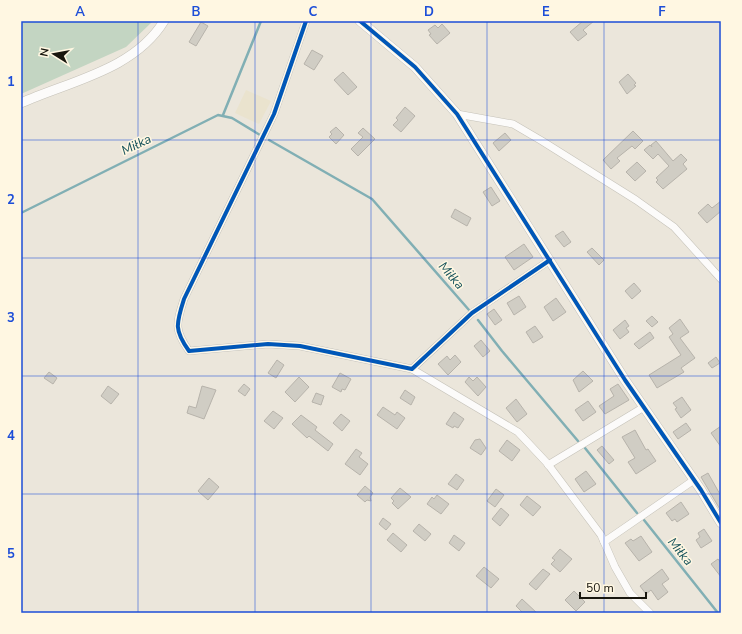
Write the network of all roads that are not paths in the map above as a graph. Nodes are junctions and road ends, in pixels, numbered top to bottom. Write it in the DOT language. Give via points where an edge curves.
graph roads {
  1 [pos="164,21"];
  2 [pos="306,21"];
  3 [pos="360,21"];
  4 [pos="21,103"];
  5 [pos="457,114"];
  6 [pos="550,260"];
  7 [pos="721,279"];
  8 [pos="412,369"];
  9 [pos="644,407"];
  10 [pos="548,465"];
  11 [pos="694,480"];
  12 [pos="721,523"];
  13 [pos="604,542"];
  14 [pos="650,613"];
  1 -- 4 [label="street" via="138,50 118,63"];
  2 -- 8 [label="street" via="274,114 184,299 177,319 178,336 189,351 268,344 300,346"];
  3 -- 5 [label="street" via="415,67"];
  5 -- 6 [label="street"];
  5 -- 7 [label="street" via="513,124 542,141 674,227"];
  6 -- 8 [label="street" via="472,313"];
  6 -- 9 [label="street"];
  8 -- 10 [label="street" via="518,432"];
  9 -- 10 [label="street"];
  9 -- 11 [label="street"];
  10 -- 13 [label="street"];
  11 -- 12 [label="street"];
  11 -- 13 [label="street"];
  13 -- 14 [label="street" via="630,593"];
}
